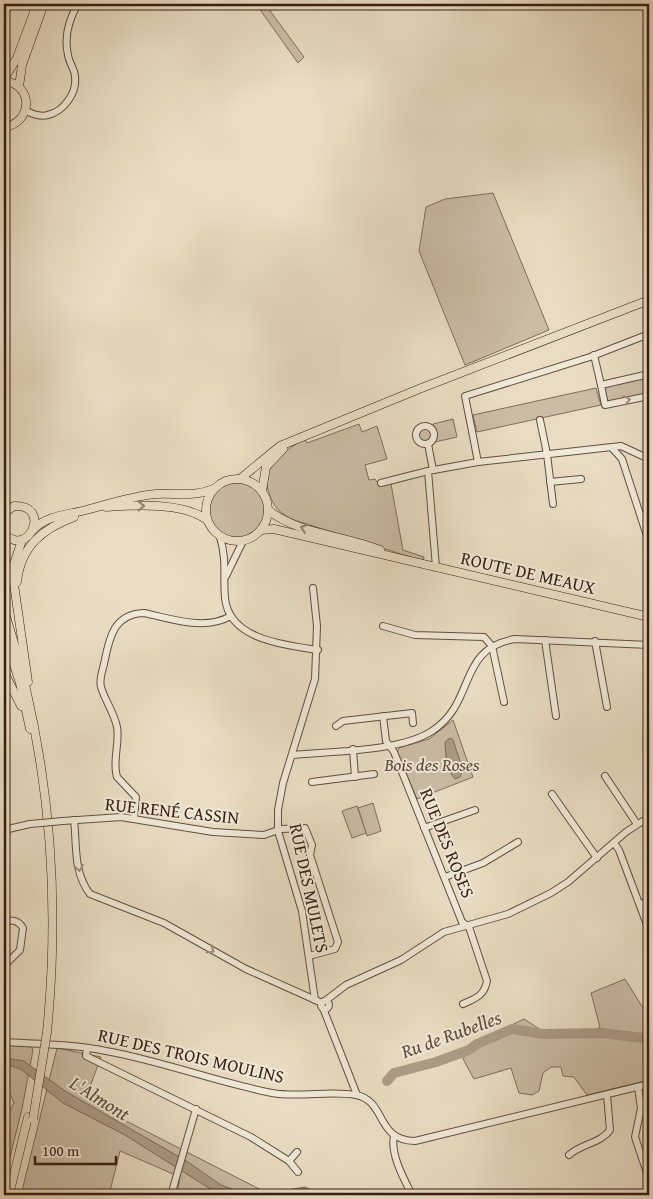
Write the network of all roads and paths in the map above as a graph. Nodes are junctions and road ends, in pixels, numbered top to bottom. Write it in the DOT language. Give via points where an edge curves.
graph roads {
  1 [pos="7,4"];
  2 [pos="36,4"];
  3 [pos="44,4"];
  4 [pos="78,4"];
  5 [pos="4,9"];
  6 [pos="4,80"];
  7 [pos="19,87"];
  8 [pos="26,111"];
  9 [pos="4,128"];
  10 [pos="649,300"];
  11 [pos="649,334"];
  12 [pos="594,355"];
  13 [pos="649,374"];
  14 [pos="601,384"];
  15 [pos="649,396"];
  16 [pos="540,420"];
  17 [pos="301,437"];
  18 [pos="428,444"];
  19 [pos="612,448"];
  20 [pos="547,454"];
  21 [pos="637,454"];
  22 [pos="649,459"];
  23 [pos="622,460"];
  24 [pos="478,462"];
  25 [pos="431,470"];
  26 [pos="240,479"];
  27 [pos="581,479"];
  28 [pos="550,482"];
  29 [pos="381,483"];
  30 [pos="213,489"];
  31 [pos="262,491"];
  32 [pos="553,504"];
  33 [pos="5,509"];
  34 [pos="92,509"];
  35 [pos="29,510"];
  36 [pos="268,510"];
  37 [pos="82,511"];
  38 [pos="55,516"];
  39 [pos="207,520"];
  40 [pos="33,530"];
  41 [pos="261,530"];
  42 [pos="5,535"];
  43 [pos="220,537"];
  44 [pos="22,540"];
  45 [pos="243,541"];
  46 [pos="649,542"];
  47 [pos="400,559"];
  48 [pos="436,567"];
  49 [pos="226,577"];
  50 [pos="313,588"];
  51 [pos="15,593"];
  52 [pos="4,610"];
  53 [pos="231,616"];
  54 [pos="649,617"];
  55 [pos="383,626"];
  56 [pos="4,634"];
  57 [pos="545,640"];
  58 [pos="596,641"];
  59 [pos="649,645"];
  60 [pos="492,646"];
  61 [pos="318,650"];
  62 [pos="4,672"];
  63 [pos="504,702"];
  64 [pos="31,706"];
  65 [pos="607,707"];
  66 [pos="384,716"];
  67 [pos="556,716"];
  68 [pos="413,723"];
  69 [pos="336,726"];
  70 [pos="32,738"];
  71 [pos="390,745"];
  72 [pos="353,749"];
  73 [pos="292,755"];
  74 [pos="374,774"];
  75 [pos="605,776"];
  76 [pos="355,777"];
  77 [pos="312,782"];
  78 [pos="552,794"];
  79 [pos="475,810"];
  80 [pos="649,817"];
  81 [pos="134,819"];
  82 [pos="74,820"];
  83 [pos="637,824"];
  84 [pos="424,828"];
  85 [pos="4,830"];
  86 [pos="278,831"];
  87 [pos="518,842"];
  88 [pos="614,843"];
  89 [pos="597,858"];
  90 [pos="444,877"];
  91 [pos="649,901"];
  92 [pos="640,904"];
  93 [pos="4,921"];
  94 [pos="465,924"];
  95 [pos="649,930"];
  96 [pos="309,956"];
  97 [pos="4,966"];
  98 [pos="324,1004"];
  99 [pos="463,1004"];
  100 [pos="45,1032"];
  101 [pos="4,1042"];
  102 [pos="87,1048"];
  103 [pos="649,1084"];
  104 [pos="638,1087"];
  105 [pos="357,1095"];
  106 [pos="607,1095"];
  107 [pos="196,1109"];
  108 [pos="31,1118"];
  109 [pos="394,1136"];
  110 [pos="297,1152"];
  111 [pos="569,1155"];
  112 [pos="289,1161"];
  113 [pos="298,1172"];
  114 [pos="649,1177"];
  115 [pos="9,1195"];
  116 [pos="14,1195"];
  117 [pos="171,1195"];
  118 [pos="412,1195"];
  1 -- 5 [label="street"];
  2 -- 6 [label="main road" via="17,58"];
  3 -- 7 [label="main road" via="22,65"];
  4 -- 8 [label="street" via="68,23 68,55 76,76 72,94 66,103 48,115"];
  6 -- 7 [label="main road"];
  7 -- 8 [label="main road" via="26,97"];
  8 -- 9 [label="main road" via="17,123"];
  10 -- 17 [label="main road"];
  11 -- 12 [label="street"];
  12 -- 14 [label="street"];
  12 -- 24 [label="street" via="465,396"];
  13 -- 14 [label="street"];
  14 -- 15 [label="street, one-way" via="605,405"];
  16 -- 20 [label="street"];
  17 -- 26 [label="main road" via="275,449"];
  17 -- 31 [label="main road" via="270,461 264,472"];
  18 -- 25 [label="street"];
  19 -- 20 [label="street"];
  19 -- 21 [label="street" via="621,446"];
  19 -- 23 [label="street"];
  20 -- 24 [label="street"];
  20 -- 28 [label="street"];
  21 -- 22 [label="street"];
  21 -- 23 [label="street"];
  23 -- 46 [label="street"];
  24 -- 25 [label="street"];
  25 -- 29 [label="street"];
  25 -- 48 [label="street"];
  26 -- 30 [label="main road" via="225,481"];
  26 -- 31 [label="main road"];
  27 -- 28 [label="street"];
  28 -- 32 [label="street"];
  30 -- 34 [label="main road" via="197,494 138,497"];
  30 -- 39 [label="main road" via="206,504"];
  31 -- 36 [label="main road"];
  33 -- 35 [label="main road" via="19,506"];
  34 -- 37 [label="main road"];
  34 -- 39 [label="main road, one-way" via="156,506 192,512"];
  35 -- 38 [label="main road"];
  35 -- 40 [label="main road" via="34,520"];
  36 -- 41 [label="main road"];
  47 -- 36 [label="main road, ROUTE DE MEAUX, one-way" via="357,542 297,526"];
  37 -- 38 [label="main road"];
  37 -- 51 [label="main road" via="57,523 31,544 19,568"];
  38 -- 40 [label="main road"];
  39 -- 43 [label="main road"];
  40 -- 44 [label="main road"];
  41 -- 45 [label="main road"];
  41 -- 47 [label="main road, ROUTE DE MEAUX" via="274,529"];
  42 -- 44 [label="main road"];
  43 -- 45 [label="main road"];
  43 -- 49 [label="street"];
  44 -- 51 [label="main road" via="13,569"];
  45 -- 49 [label="street"];
  47 -- 48 [label="main road, ROUTE DE MEAUX"];
  48 -- 54 [label="main road, ROUTE DE MEAUX"];
  49 -- 53 [label="street" via="225,601"];
  50 -- 61 [label="street, RUE DES MULETS"];
  51 -- 64 [label="main road"];
  52 -- 64 [label="main road"];
  53 -- 61 [label="street" via="239,626 256,637"];
  53 -- 81 [label="street" via="204,624 135,613 124,617 110,636 101,688 117,726 117,777 136,797"];
  55 -- 60 [label="street" via="415,635 484,637"];
  56 -- 70 [label="main road" via="20,683"];
  57 -- 58 [label="street"];
  57 -- 60 [label="street" via="515,639"];
  57 -- 67 [label="street"];
  58 -- 59 [label="street"];
  58 -- 65 [label="street"];
  60 -- 63 [label="street"];
  60 -- 71 [label="street" via="473,665 458,705 442,723 420,737"];
  61 -- 73 [label="street, RUE DES MULETS" via="315,678"];
  62 -- 70 [label="main road" via="18,698"];
  64 -- 100 [label="main road" via="46,804 51,868 53,960"];
  66 -- 68 [label="street" via="412,713"];
  66 -- 69 [label="street" via="343,721"];
  66 -- 71 [label="street, RUE DES ROSES" via="386,741"];
  70 -- 100 [label="main road" via="48,878"];
  71 -- 72 [label="street"];
  71 -- 84 [label="street, RUE DES ROSES"];
  72 -- 73 [label="street"];
  72 -- 76 [label="street"];
  73 -- 86 [label="street, RUE DES MULETS" via="279,801"];
  74 -- 76 [label="street"];
  75 -- 83 [label="street"];
  76 -- 77 [label="street"];
  78 -- 89 [label="street"];
  79 -- 84 [label="street"];
  80 -- 83 [label="street"];
  81 -- 82 [label="street, RUE RENÉ CASSIN" via="110,816"];
  81 -- 86 [label="street, RUE RENÉ CASSIN" via="236,834 264,836"];
  82 -- 85 [label="street, RUE RENÉ CASSIN, bridge"];
  82 -- 98 [label="street, one-way" via="78,871 90,894 164,923 246,968"];
  83 -- 88 [label="street"];
  84 -- 90 [label="street, RUE DES ROSES"];
  86 -- 96 [label="street, RUE DES MULETS" via="302,911"];
  86 -- 96 [label="street, RUE RENÉ CASSIN" via="301,827 307,830 312,845 310,855 338,942 335,948"];
  87 -- 90 [label="street" via="483,863"];
  88 -- 89 [label="street"];
  88 -- 92 [label="street"];
  89 -- 94 [label="street" via="568,882 533,903 508,914"];
  90 -- 94 [label="street, RUE DES ROSES"];
  91 -- 92 [label="street"];
  92 -- 95 [label="street"];
  93 -- 97 [label="street" via="14,920 24,928 20,950"];
  94 -- 98 [label="street" via="444,932 401,960 346,985"];
  94 -- 99 [label="street, RUE DES ROSES" via="487,981 486,990 480,997"];
  96 -- 98 [label="street, RUE DES MULETS"];
  98 -- 105 [label="street"];
  100 -- 108 [label="main road, bridge"];
  101 -- 102 [label="street, RUE DES TROIS MOULINS"];
  102 -- 105 [label="street, RUE DES TROIS MOULINS" via="274,1093"];
  102 -- 107 [label="street" via="86,1056"];
  103 -- 104 [label="street"];
  104 -- 106 [label="street"];
  104 -- 114 [label="street" via="641,1108 635,1137"];
  105 -- 109 [label="street" via="367,1099"];
  106 -- 109 [label="street" via="415,1141 404,1141"];
  106 -- 111 [label="street" via="610,1130 606,1137 577,1148"];
  107 -- 112 [label="street"];
  107 -- 117 [label="street"];
  108 -- 115 [label="main road"];
  108 -- 116 [label="main road"];
  109 -- 118 [label="street" via="402,1176"];
  110 -- 112 [label="street"];
  112 -- 113 [label="street"];
}
